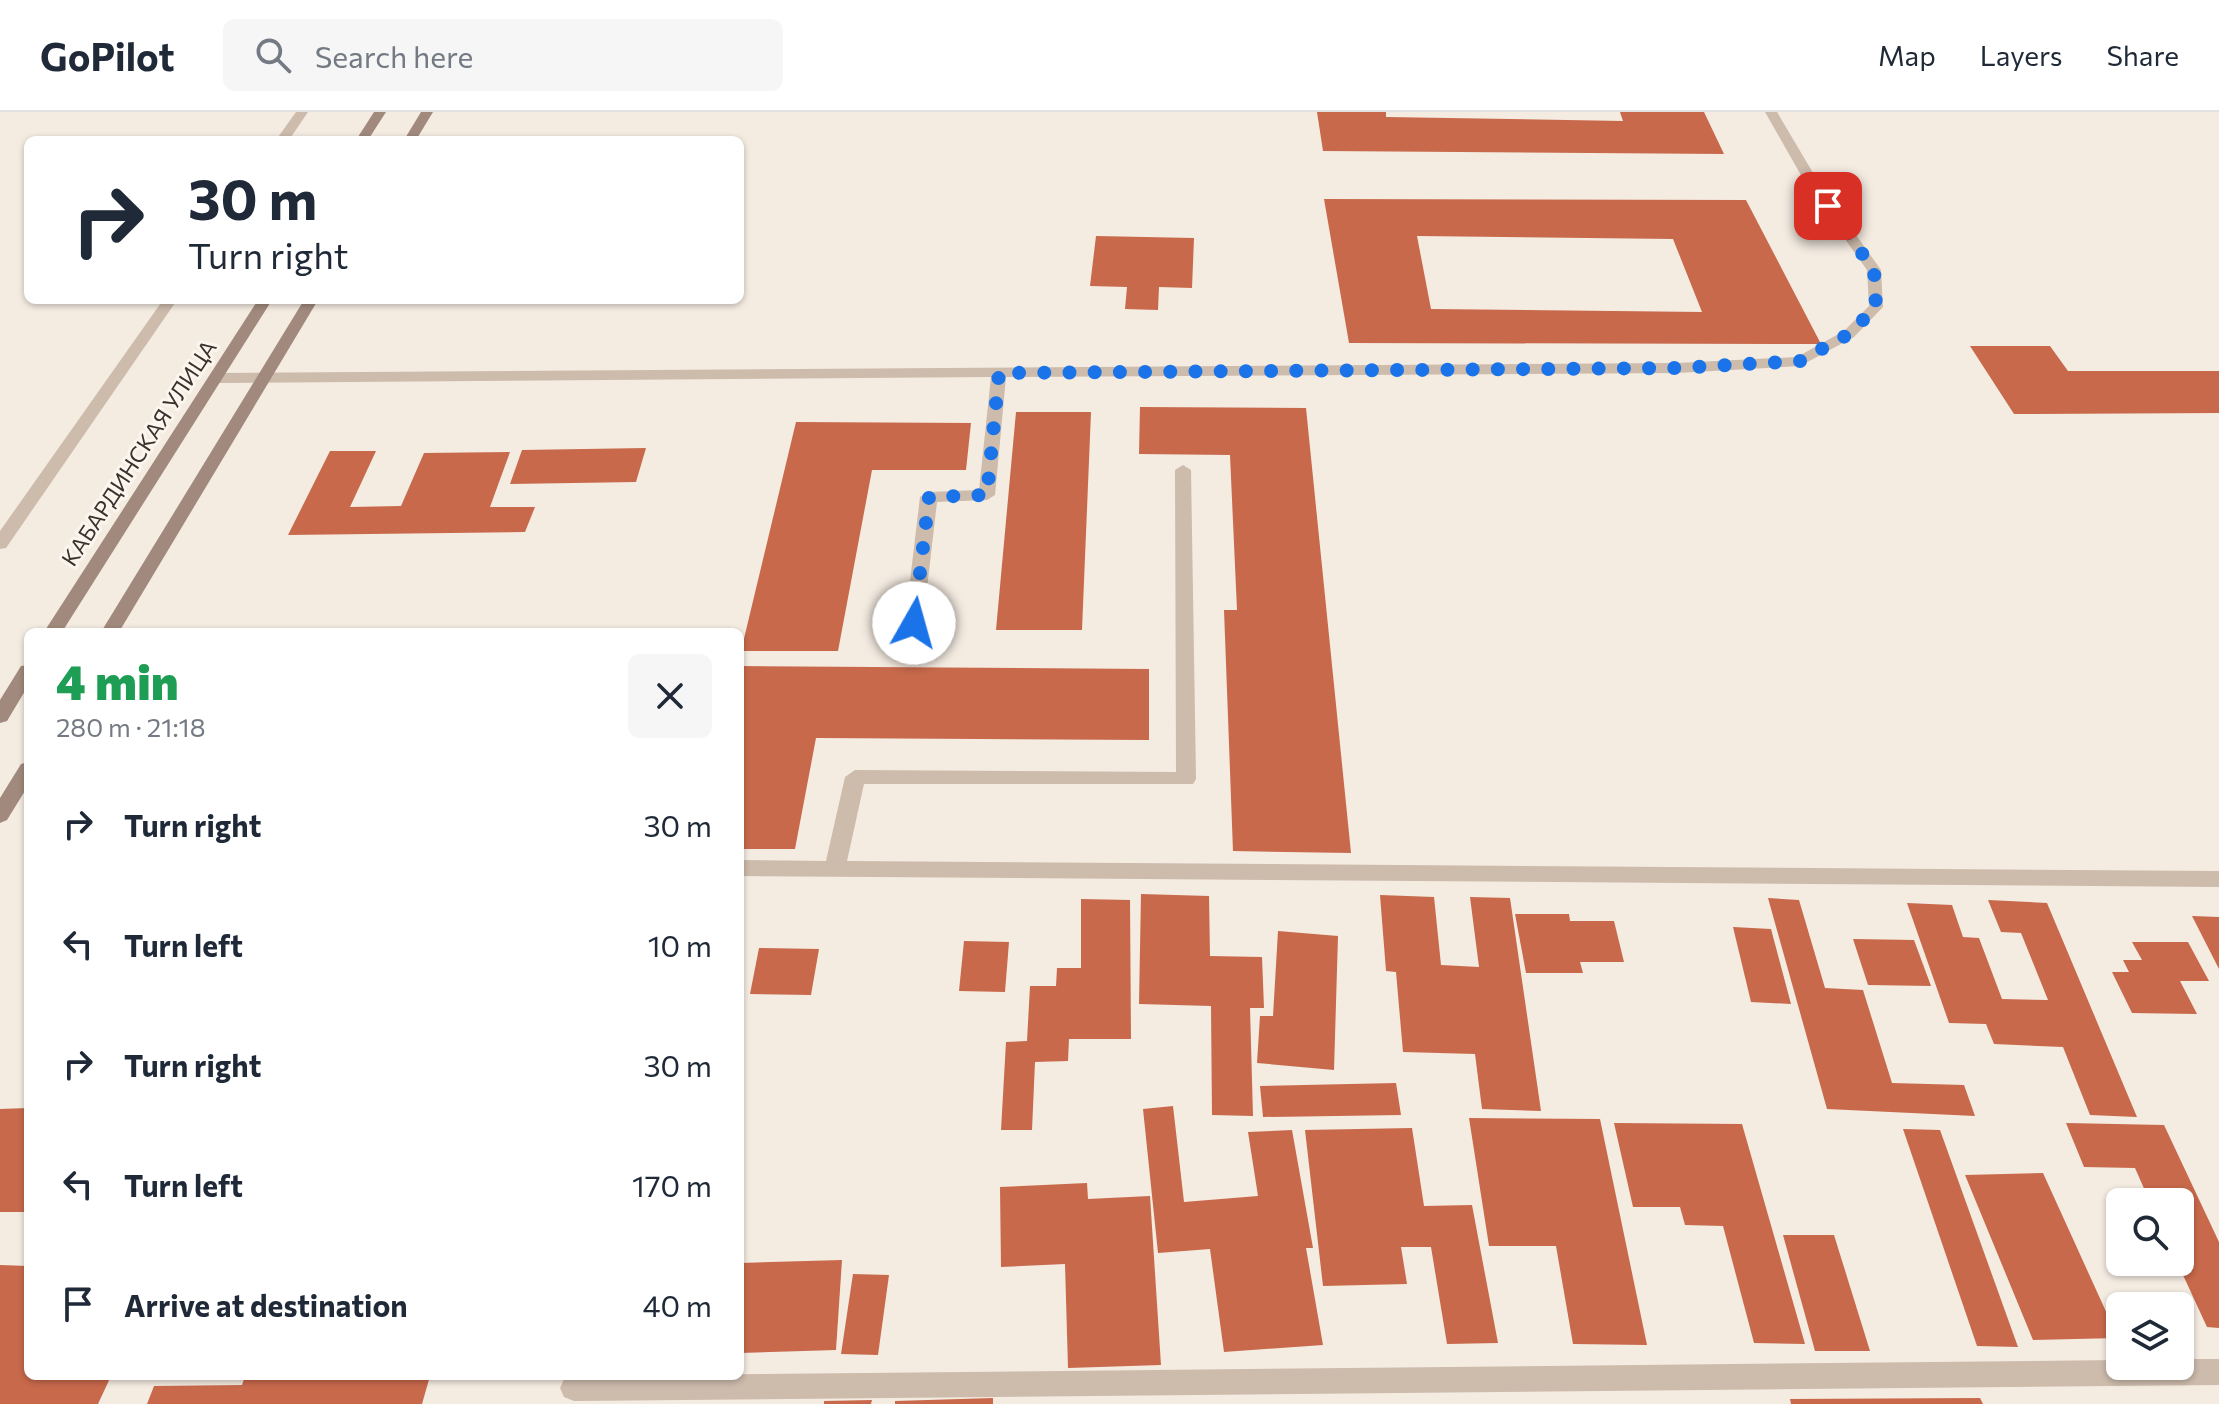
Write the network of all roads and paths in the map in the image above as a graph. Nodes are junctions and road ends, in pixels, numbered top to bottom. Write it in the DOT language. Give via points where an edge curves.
graph roads {
  1 [pos="302,112"];
  2 [pos="380,112"];
  3 [pos="427,112"];
  4 [pos="1771,112"];
  5 [pos="285,136"];
  6 [pos="365,136"];
  7 [pos="412,136"];
  8 [pos="167,304"];
  9 [pos="263,304"];
  10 [pos="309,304"];
  11 [pos="999,373"];
  12 [pos="264,377"];
  13 [pos="217,378"];
  14 [pos="1183,470"];
  15 [pos="0,544"];
  16 [pos="914,623"];
  17 [pos="56,628"];
  18 [pos="112,628"];
  19 [pos="24,677"];
  20 [pos="0,716"];
  21 [pos="24,776"];
  22 [pos="0,815"];
  23 [pos="744,868"];
  24 [pos="835,869"];
  25 [pos="2219,879"];
  26 [pos="2219,1372"];
  27 [pos="574,1389"];
  1 -- 5 [label="lane"];
  2 -- 6 [label="main road"];
  3 -- 7 [label="main road"];
  4 -- 11 [label="lane" via="1813,184 1874,270 1876,307 1849,334 1800,361 1677,368"];
  8 -- 15 [label="lane"];
  9 -- 13 [label="main road, КАБАРДИНСКАЯ УЛИЦА"];
  10 -- 12 [label="main road"];
  11 -- 12 [label="lane"];
  11 -- 16 [label="lane" via="987,495 929,497"];
  12 -- 13 [label="lane"];
  12 -- 18 [label="main road"];
  13 -- 17 [label="main road, КАБАРДИНСКАЯ УЛИЦА"];
  14 -- 24 [label="lane" via="1186,779 855,777"];
  19 -- 20 [label="main road"];
  21 -- 22 [label="main road"];
  23 -- 24 [label="lane"];
  24 -- 25 [label="lane"];
  26 -- 27 [label="lane"];
}
